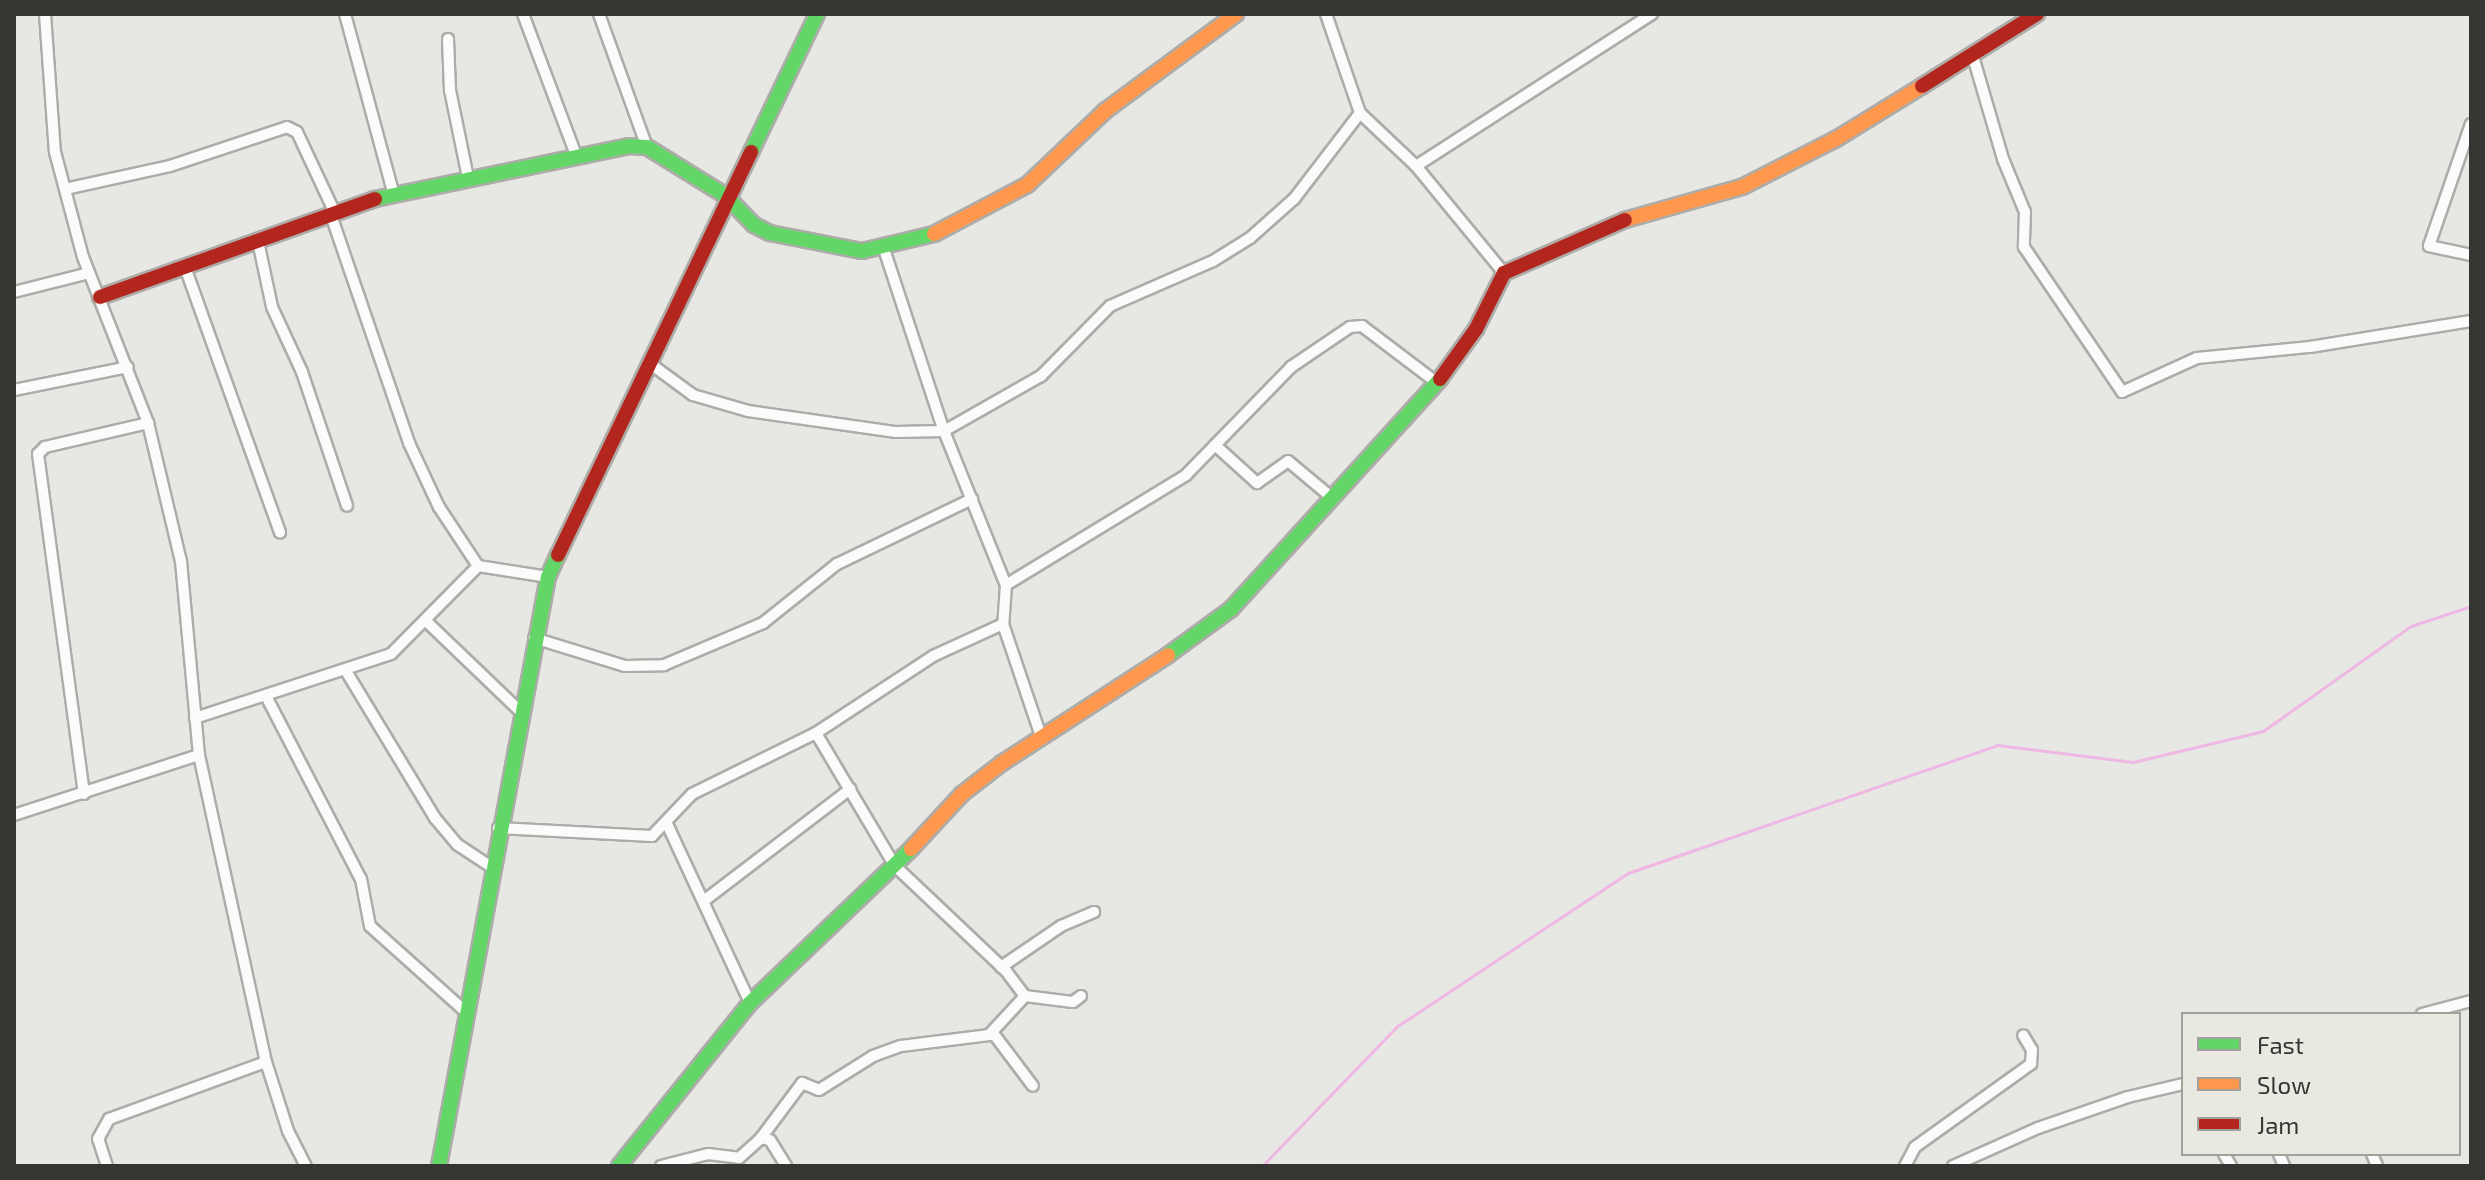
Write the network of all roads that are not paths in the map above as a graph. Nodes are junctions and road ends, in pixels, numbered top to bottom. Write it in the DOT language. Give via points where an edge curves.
graph roads {
  1 [pos="45,14"];
  2 [pos="345,14"];
  3 [pos="523,14"];
  4 [pos="599,14"];
  5 [pos="817,14"];
  6 [pos="1236,14"];
  7 [pos="1326,14"];
  8 [pos="1652,14"];
  9 [pos="2037,14"];
  10 [pos="448,39"];
  11 [pos="1972,53"];
  12 [pos="1360,113"];
  13 [pos="2471,124"];
  14 [pos="647,147"];
  15 [pos="577,158"];
  16 [pos="1416,166"];
  17 [pos="468,178"];
  18 [pos="65,189"];
  19 [pos="393,192"];
  20 [pos="726,196"];
  21 [pos="333,214"];
  22 [pos="258,241"];
  23 [pos="884,249"];
  24 [pos="2471,255"];
  25 [pos="185,267"];
  26 [pos="89,273"];
  27 [pos="1504,273"];
  28 [pos="14,292"];
  29 [pos="100,297"];
  30 [pos="2471,321"];
  31 [pos="648,362"];
  32 [pos="128,367"];
  33 [pos="1437,383"];
  34 [pos="14,390"];
  35 [pos="148,423"];
  36 [pos="944,431"];
  37 [pos="1215,445"];
  38 [pos="1331,497"];
  39 [pos="972,499"];
  40 [pos="347,506"];
  41 [pos="280,532"];
  42 [pos="478,566"];
  43 [pos="548,577"];
  44 [pos="1006,585"];
  45 [pos="426,621"];
  46 [pos="1003,624"];
  47 [pos="534,638"];
  48 [pos="346,671"];
  49 [pos="267,698"];
  50 [pos="521,712"];
  51 [pos="195,718"];
  52 [pos="816,733"];
  53 [pos="1042,739"];
  54 [pos="199,755"];
  55 [pos="850,789"];
  56 [pos="84,794"];
  57 [pos="14,815"];
  58 [pos="667,824"];
  59 [pos="498,828"];
  60 [pos="895,866"];
  61 [pos="493,868"];
  62 [pos="705,900"];
  63 [pos="1094,912"];
  64 [pos="1001,967"];
  65 [pos="1025,996"];
  66 [pos="1081,996"];
  67 [pos="2471,1001"];
  68 [pos="750,1003"];
  69 [pos="2430,1012"];
  70 [pos="467,1013"];
  71 [pos="993,1033"];
  72 [pos="2023,1035"];
  73 [pos="266,1062"];
  74 [pos="2181,1084"];
  75 [pos="1033,1086"];
  76 [pos="761,1138"];
  77 [pos="107,1166"];
  78 [pos="306,1166"];
  79 [pos="439,1166"];
  80 [pos="619,1166"];
  81 [pos="661,1166"];
  82 [pos="786,1166"];
  83 [pos="1905,1166"];
  84 [pos="1953,1166"];
  1 -- 18 [label="street" via="55,152"];
  2 -- 19 [label="street"];
  3 -- 15 [label="street"];
  4 -- 14 [label="street"];
  5 -- 20 [label="street"];
  6 -- 23 [label="street" via="1105,111 1027,185 948,230"];
  7 -- 12 [label="street"];
  8 -- 16 [label="street"];
  9 -- 11 [label="street"];
  10 -- 17 [label="street" via="450,90"];
  11 -- 27 [label="street" via="1836,139 1742,187 1602,226"];
  11 -- 30 [label="street" via="2003,159 2025,212 2024,247 2122,392 2197,358 2310,347"];
  12 -- 16 [label="street"];
  12 -- 36 [label="street" via="1294,199 1250,238 1213,261 1110,306 1041,376"];
  13 -- 24 [label="street" via="2429,246"];
  14 -- 15 [label="street"];
  14 -- 20 [label="street"];
  15 -- 17 [label="street"];
  16 -- 27 [label="street"];
  17 -- 19 [label="street"];
  18 -- 21 [label="street" via="170,166 287,127 297,132"];
  18 -- 26 [label="street"];
  19 -- 21 [label="street"];
  20 -- 23 [label="street" via="754,225 790,240 862,251"];
  20 -- 31 [label="street"];
  21 -- 22 [label="street"];
  21 -- 42 [label="street" via="409,443 439,507"];
  22 -- 25 [label="street"];
  22 -- 40 [label="street" via="272,307 302,372"];
  23 -- 36 [label="street"];
  25 -- 29 [label="street"];
  25 -- 41 [label="street"];
  26 -- 28 [label="street"];
  26 -- 29 [label="street"];
  27 -- 33 [label="street" via="1476,329"];
  29 -- 32 [label="street"];
  31 -- 36 [label="street" via="693,395 748,411 895,432"];
  31 -- 43 [label="street"];
  32 -- 34 [label="street"];
  32 -- 35 [label="street"];
  33 -- 37 [label="street" via="1362,326 1350,327 1291,367"];
  33 -- 38 [label="street"];
  35 -- 51 [label="street" via="181,561"];
  35 -- 56 [label="street" via="45,447 38,454"];
  36 -- 39 [label="street"];
  37 -- 38 [label="street" via="1257,483 1288,461"];
  37 -- 44 [label="street" via="1186,475"];
  38 -- 53 [label="street" via="1231,609 1116,693"];
  39 -- 44 [label="street"];
  39 -- 47 [label="street" via="837,564 763,623 664,665 625,666"];
  42 -- 43 [label="street"];
  42 -- 45 [label="street"];
  43 -- 47 [label="street"];
  44 -- 46 [label="street"];
  45 -- 48 [label="street" via="403,647"];
  45 -- 50 [label="street"];
  46 -- 52 [label="street" via="933,656"];
  46 -- 53 [label="street"];
  47 -- 50 [label="street"];
  48 -- 49 [label="street"];
  48 -- 61 [label="street" via="435,818 458,845"];
  49 -- 51 [label="street"];
  49 -- 70 [label="street" via="361,879 370,926"];
  50 -- 59 [label="street"];
  51 -- 54 [label="street"];
  52 -- 55 [label="street"];
  52 -- 58 [label="street" via="692,794"];
  53 -- 60 [label="street" via="962,794"];
  54 -- 56 [label="street"];
  54 -- 73 [label="street"];
  55 -- 60 [label="street"];
  55 -- 62 [label="street"];
  56 -- 57 [label="street"];
  58 -- 59 [label="street" via="652,836 623,838"];
  58 -- 62 [label="street"];
  59 -- 61 [label="street"];
  60 -- 64 [label="street"];
  60 -- 68 [label="street"];
  61 -- 70 [label="street"];
  62 -- 68 [label="street"];
  63 -- 64 [label="street" via="1061,926"];
  64 -- 65 [label="street"];
  65 -- 66 [label="street" via="1073,1002"];
  65 -- 71 [label="street"];
  67 -- 69 [label="street"];
  68 -- 80 [label="street"];
  70 -- 79 [label="street"];
  71 -- 75 [label="street"];
  71 -- 76 [label="street" via="884,1051 819,1090 802,1083"];
  72 -- 83 [label="street" via="2032,1050 2031,1064 1915,1147"];
  73 -- 77 [label="street" via="109,1119 98,1139"];
  73 -- 78 [label="street" via="288,1131"];
  74 -- 84 [label="street" via="2038,1128"];
  76 -- 81 [label="street" via="739,1158 708,1154"];
  76 -- 82 [label="street" via="770,1140"];
}
